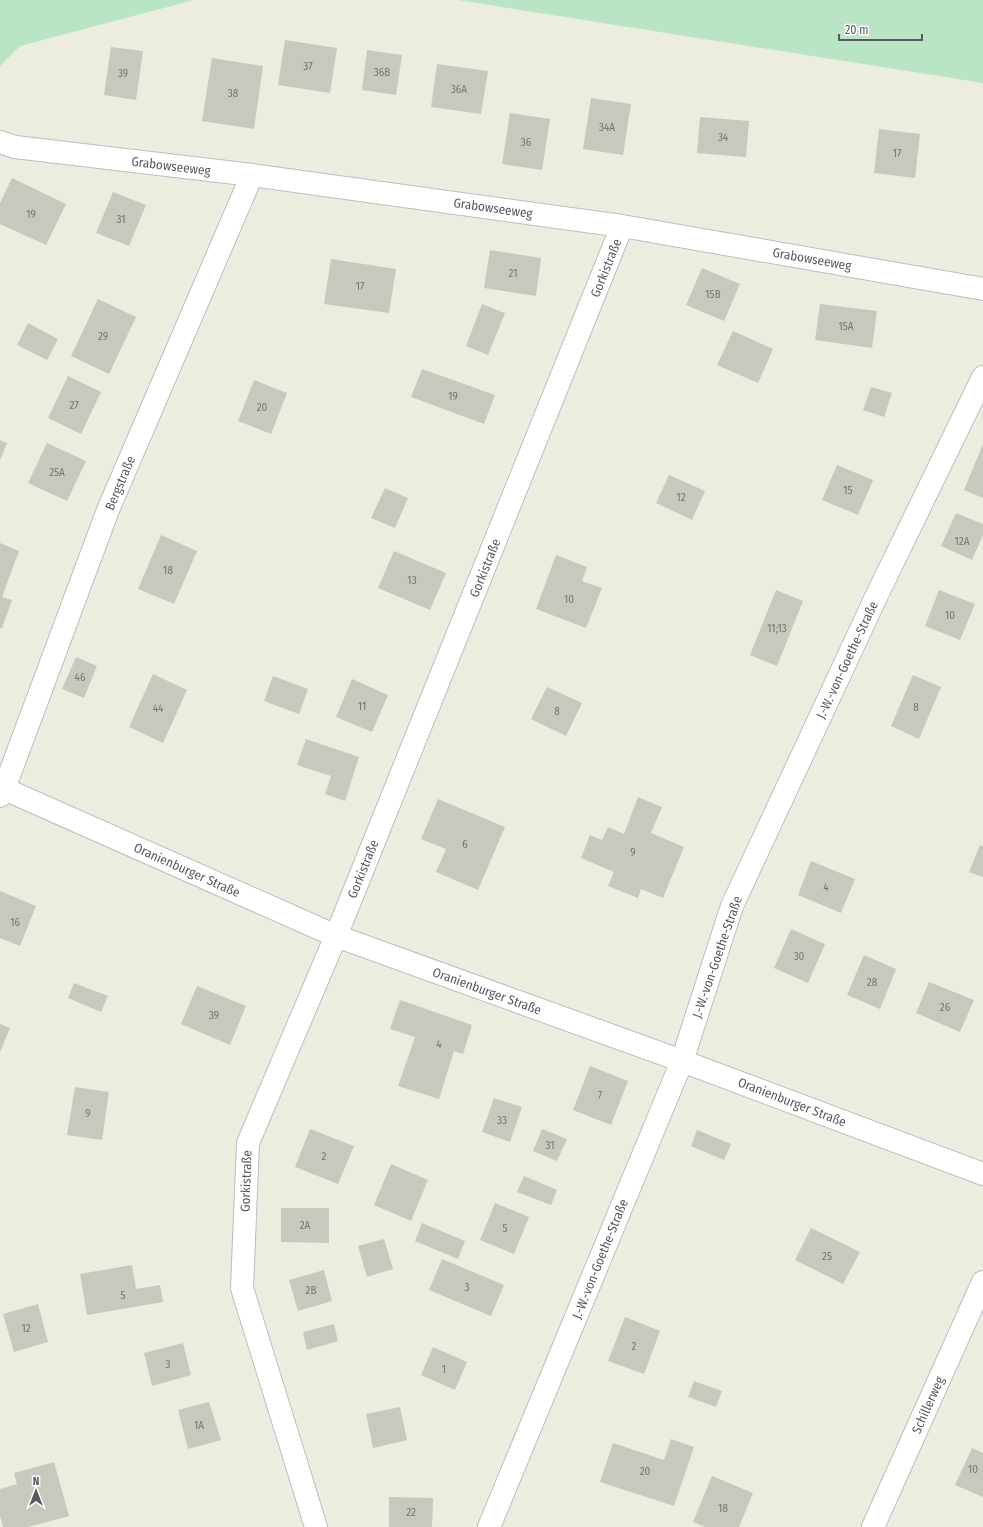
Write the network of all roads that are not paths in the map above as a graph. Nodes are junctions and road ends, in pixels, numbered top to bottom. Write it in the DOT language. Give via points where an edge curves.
graph roads {
  1 [pos="0,142"];
  2 [pos="252,175"];
  3 [pos="622,226"];
  4 [pos="983,289"];
  5 [pos="983,377"];
  6 [pos="1,790"];
  7 [pos="336,936"];
  8 [pos="682,1061"];
  9 [pos="983,1174"];
  10 [pos="983,1282"];
  11 [pos="316,1527"];
  12 [pos="489,1527"];
  13 [pos="873,1527"];
  1 -- 2 [label="street, Grabowseeweg" via="16,147"];
  2 -- 3 [label="street, Grabowseeweg"];
  2 -- 6 [label="street, Bergstraße" via="108,510"];
  3 -- 4 [label="street, Grabowseeweg"];
  3 -- 7 [label="street, Gorkistraße"];
  5 -- 8 [label="street, J.-W.-von-Goethe-Straße" via="876,597 732,906"];
  6 -- 7 [label="street, Oranienburger Straße"];
  7 -- 8 [label="street, Oranienburger Straße"];
  7 -- 11 [label="street, Gorkistraße" via="248,1143 242,1288"];
  8 -- 9 [label="street, Oranienburger Straße"];
  8 -- 12 [label="street, J.-W.-von-Goethe-Straße"];
  10 -- 13 [label="street, Schillerweg"];
}
